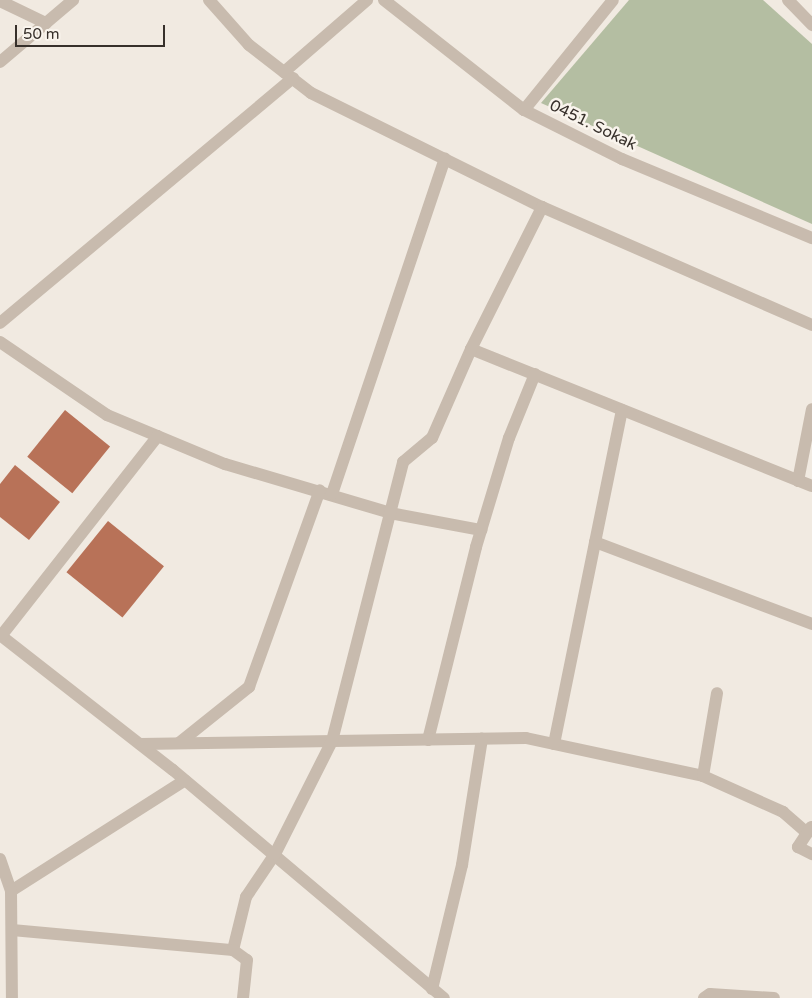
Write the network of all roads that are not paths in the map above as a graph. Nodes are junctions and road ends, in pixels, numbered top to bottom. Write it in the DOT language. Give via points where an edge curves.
graph roads {
  1 [pos="73,0"];
  2 [pos="209,0"];
  3 [pos="367,0"];
  4 [pos="384,0"];
  5 [pos="613,0"];
  6 [pos="788,0"];
  7 [pos="0,1"];
  8 [pos="46,23"];
  9 [pos="812,25"];
  10 [pos="0,62"];
  11 [pos="288,75"];
  12 [pos="524,110"];
  13 [pos="445,158"];
  14 [pos="542,207"];
  15 [pos="812,238"];
  16 [pos="0,323"];
  17 [pos="812,325"];
  18 [pos="0,342"];
  19 [pos="471,349"];
  20 [pos="535,374"];
  21 [pos="812,409"];
  22 [pos="622,410"];
  23 [pos="158,436"];
  24 [pos="798,481"];
  25 [pos="812,486"];
  26 [pos="326,492"];
  27 [pos="390,513"];
  28 [pos="481,530"];
  29 [pos="595,542"];
  30 [pos="812,624"];
  31 [pos="0,636"];
  32 [pos="717,693"];
  33 [pos="482,739"];
  34 [pos="428,740"];
  35 [pos="332,741"];
  36 [pos="140,744"];
  37 [pos="179,744"];
  38 [pos="554,744"];
  39 [pos="703,776"];
  40 [pos="185,780"];
  41 [pos="810,829"];
  42 [pos="274,854"];
  43 [pos="812,854"];
  44 [pos="0,859"];
  45 [pos="11,891"];
  46 [pos="12,930"];
  47 [pos="233,950"];
  48 [pos="432,988"];
  49 [pos="708,997"];
  50 [pos="12,998"];
  51 [pos="243,998"];
  52 [pos="444,998"];
  53 [pos="774,998"];
  1 -- 8 [label="street"];
  2 -- 11 [label="street" via="249,45"];
  3 -- 11 [label="street"];
  4 -- 12 [label="street, 0451. Sokak"];
  5 -- 12 [label="street"];
  6 -- 9 [label="street"];
  7 -- 8 [label="street"];
  8 -- 10 [label="street"];
  11 -- 13 [label="street" via="312,93"];
  11 -- 16 [label="street"];
  12 -- 15 [label="street, 0451. Sokak" via="622,159"];
  13 -- 14 [label="street"];
  13 -- 26 [label="street"];
  14 -- 17 [label="street"];
  14 -- 19 [label="street"];
  18 -- 23 [label="street" via="107,415"];
  19 -- 20 [label="street"];
  19 -- 27 [label="street" via="432,438 403,462"];
  20 -- 22 [label="street"];
  20 -- 28 [label="street" via="509,438"];
  21 -- 24 [label="street"];
  22 -- 24 [label="street"];
  22 -- 29 [label="street"];
  23 -- 26 [label="street" via="225,464"];
  23 -- 31 [label="street"];
  24 -- 25 [label="street"];
  26 -- 27 [label="street"];
  26 -- 37 [label="street" via="249,687"];
  27 -- 28 [label="street"];
  27 -- 35 [label="street"];
  28 -- 34 [label="street"];
  29 -- 30 [label="street"];
  29 -- 38 [label="street"];
  31 -- 36 [label="street"];
  32 -- 39 [label="street"];
  33 -- 34 [label="street"];
  33 -- 38 [label="street" via="526,738"];
  33 -- 48 [label="street" via="462,865"];
  34 -- 35 [label="street"];
  35 -- 37 [label="street"];
  35 -- 42 [label="street"];
  36 -- 37 [label="street"];
  36 -- 40 [label="street"];
  38 -- 39 [label="street"];
  39 -- 41 [label="street" via="784,812"];
  40 -- 42 [label="street"];
  40 -- 45 [label="street"];
  41 -- 43 [label="street" via="798,847"];
  42 -- 47 [label="street" via="246,897"];
  42 -- 48 [label="street"];
  44 -- 45 [label="street"];
  45 -- 46 [label="street"];
  46 -- 47 [label="street"];
  46 -- 50 [label="street"];
  47 -- 51 [label="street" via="247,960"];
  48 -- 52 [label="street"];
  49 -- 53 [label="street"];
}
